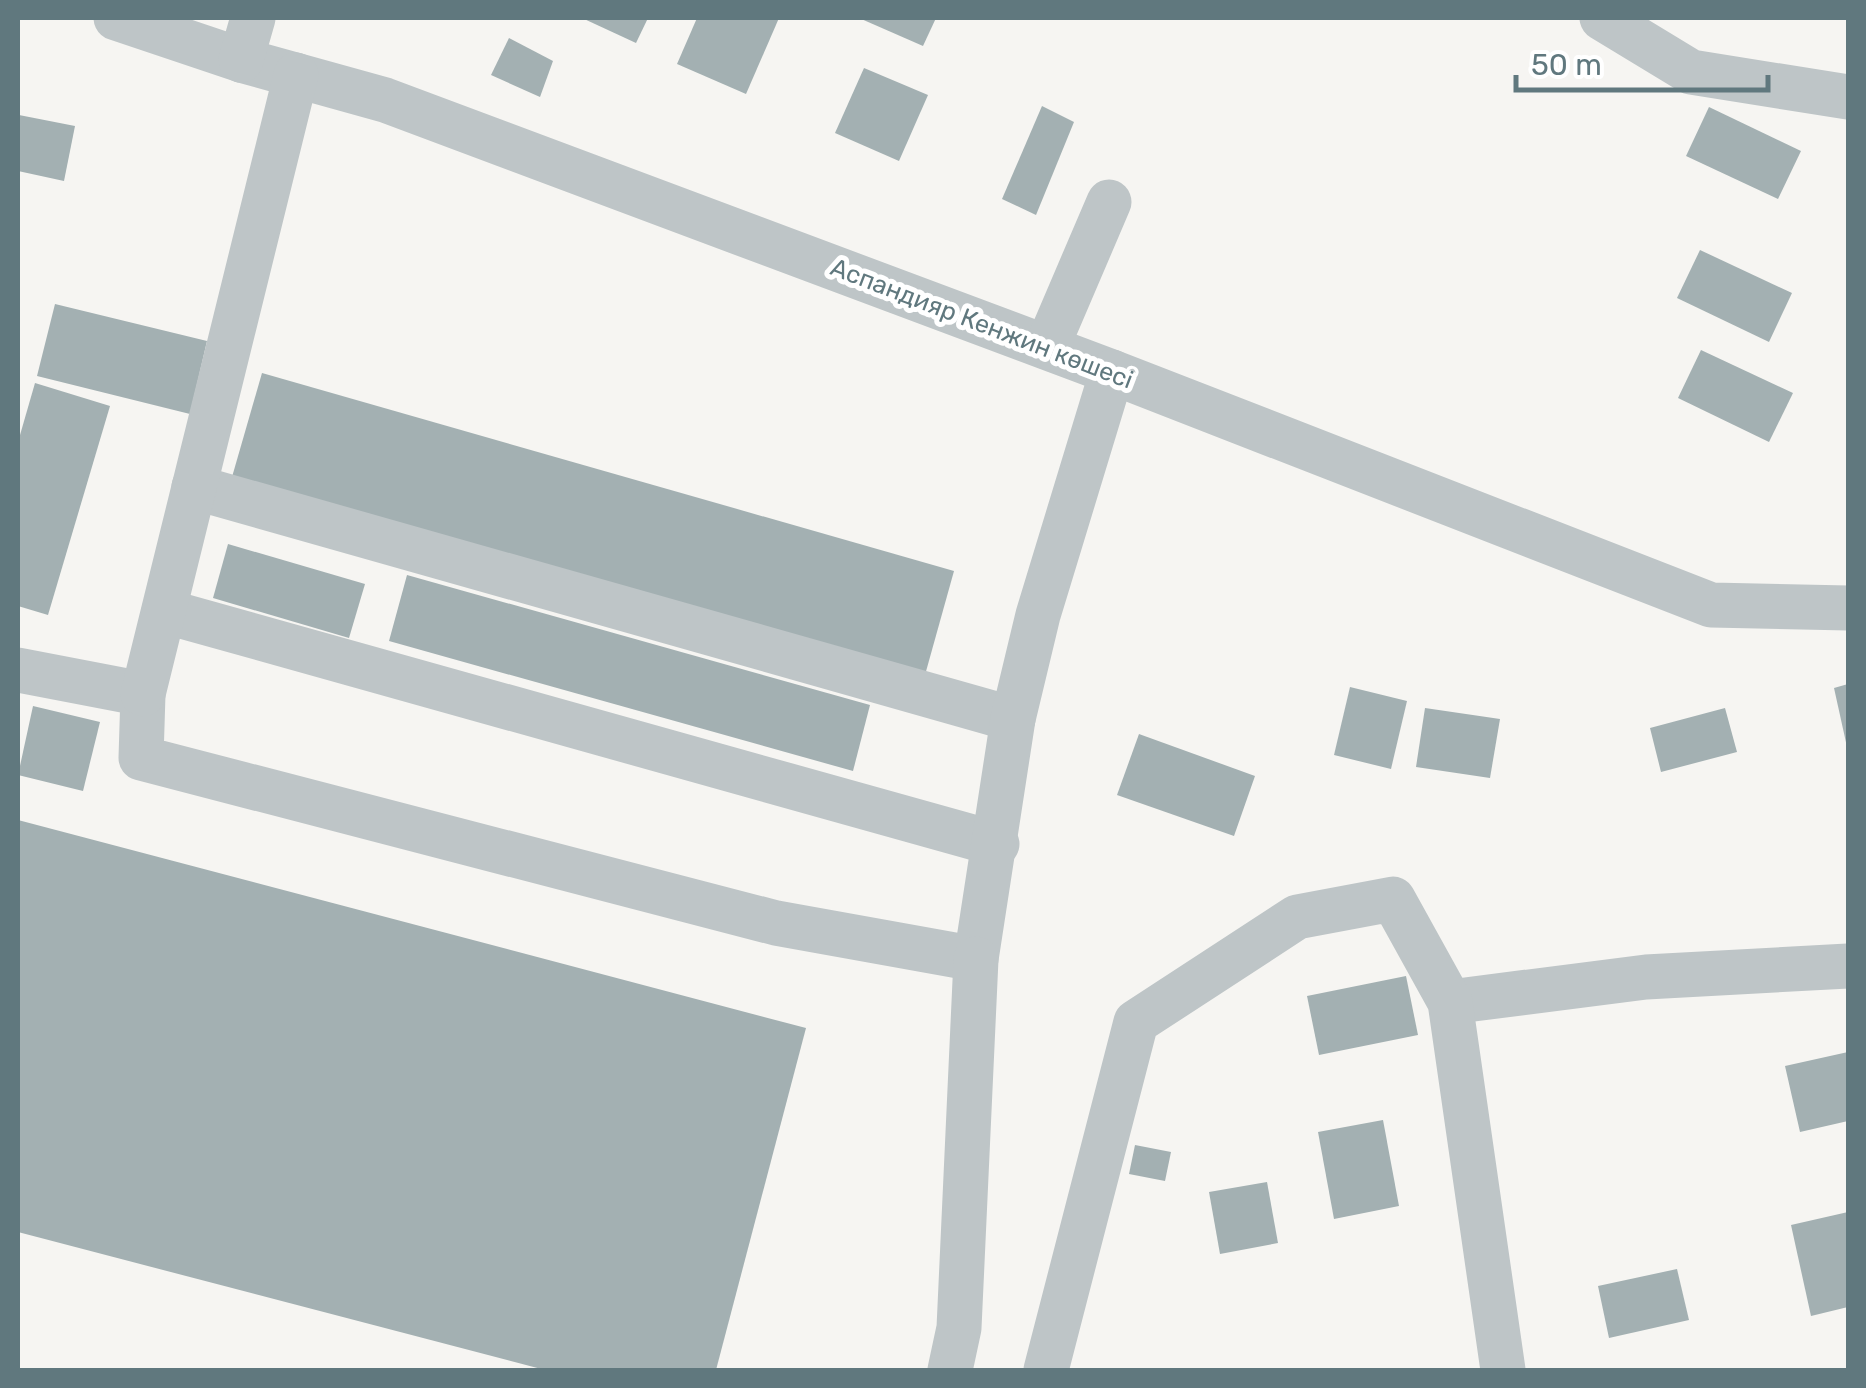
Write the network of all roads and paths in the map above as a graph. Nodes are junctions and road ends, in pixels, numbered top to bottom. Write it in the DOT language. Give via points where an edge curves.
graph roads {
  1 [pos="116,18"];
  2 [pos="253,18"];
  3 [pos="1602,18"];
  4 [pos="241,60"];
  5 [pos="296,75"];
  6 [pos="1848,97"];
  7 [pos="1109,202"];
  8 [pos="1047,348"];
  9 [pos="1112,372"];
  10 [pos="194,487"];
  11 [pos="1848,608"];
  12 [pos="164,611"];
  13 [pos="18,670"];
  14 [pos="143,694"];
  15 [pos="1013,718"];
  16 [pos="996,844"];
  17 [pos="976,960"];
  18 [pos="1848,966"];
  19 [pos="1450,1002"];
  20 [pos="950,1370"];
  21 [pos="1046,1370"];
  22 [pos="1503,1370"];
  1 -- 4 [label="street, Аспандияр Кенжин көшесі"];
  2 -- 4 [label="street"];
  3 -- 6 [label="street" via="1691,72"];
  4 -- 5 [label="street, Аспандияр Кенжин көшесі"];
  5 -- 8 [label="street, Аспандияр Кенжин көшесі" via="385,100"];
  5 -- 10 [label="street"];
  7 -- 8 [label="street"];
  8 -- 9 [label="street, Аспандияр Кенжин көшесі"];
  9 -- 11 [label="street, Аспандияр Кенжин көшесі" via="1711,605"];
  9 -- 15 [label="street"];
  10 -- 12 [label="street"];
  10 -- 15 [label="street"];
  12 -- 14 [label="street"];
  12 -- 16 [label="street"];
  13 -- 14 [label="street"];
  14 -- 17 [label="street" via="142,758 776,923"];
  15 -- 16 [label="street"];
  16 -- 17 [label="street"];
  17 -- 20 [label="street" via="959,1328"];
  18 -- 19 [label="street" via="1646,977"];
  19 -- 21 [label="street" via="1393,899 1297,917 1136,1022"];
  19 -- 22 [label="street"];
}
